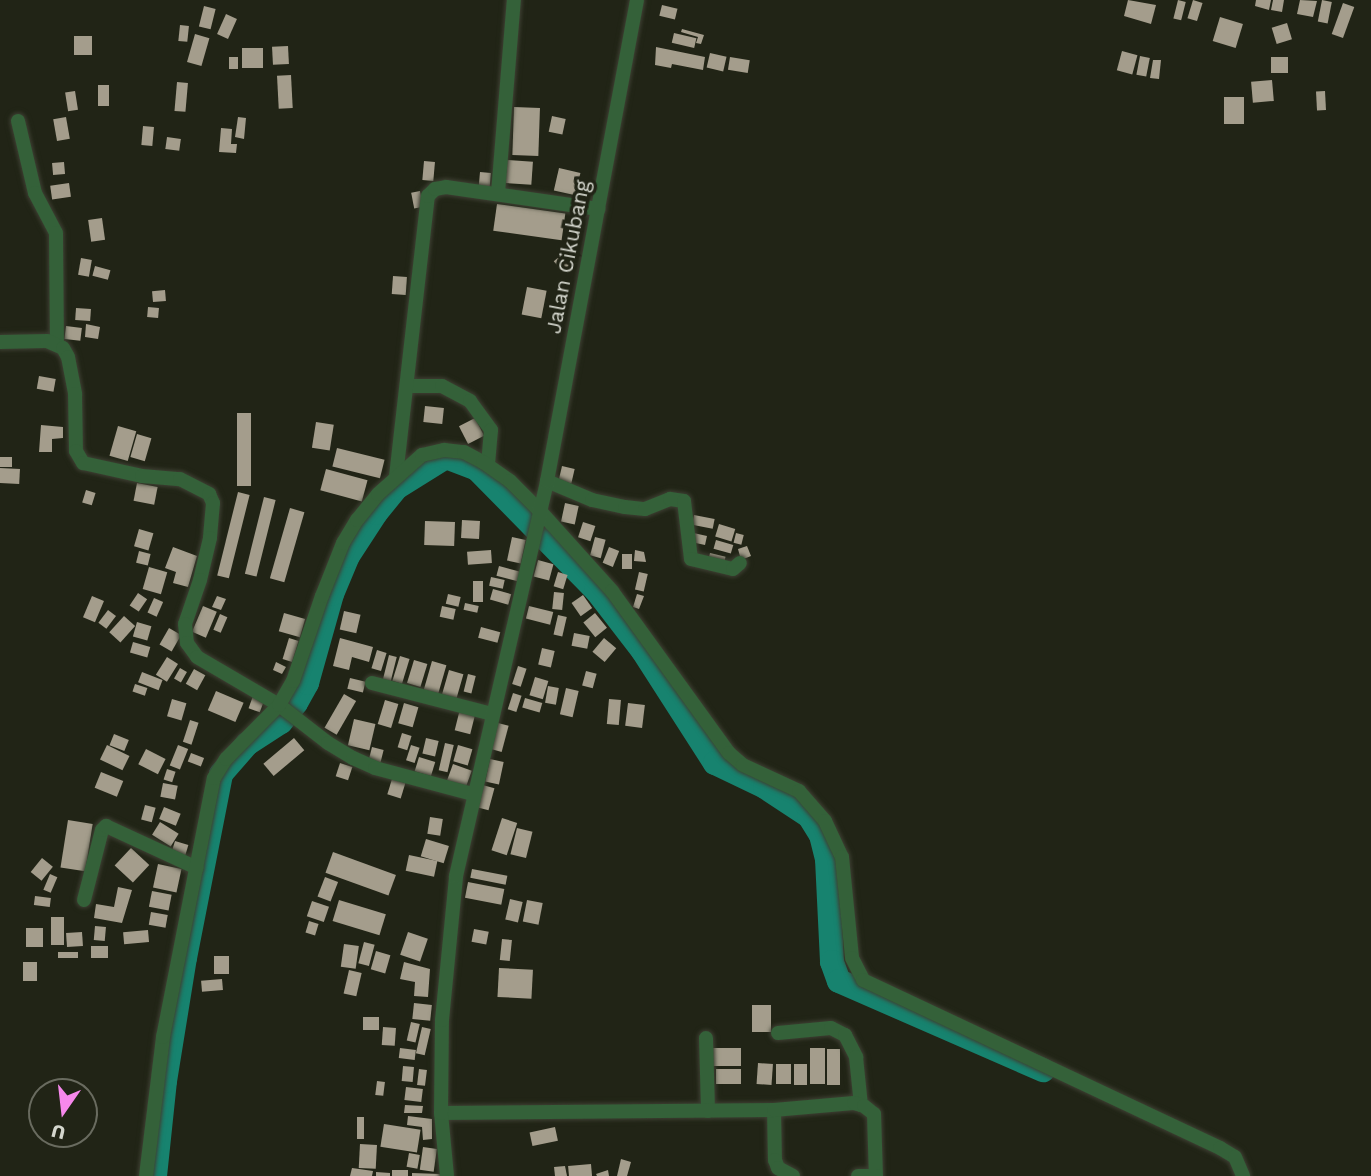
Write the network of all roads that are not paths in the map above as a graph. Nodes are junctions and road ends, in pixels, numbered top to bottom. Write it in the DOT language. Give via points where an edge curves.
graph roads {
  1 [pos="514,0"];
  2 [pos="637,0"];
  3 [pos="18,121"];
  4 [pos="498,193"];
  5 [pos="598,209"];
  6 [pos="0,342"];
  7 [pos="57,343"];
  8 [pos="407,386"];
  9 [pos="488,465"];
  10 [pos="396,476"];
  11 [pos="547,481"];
  12 [pos="539,516"];
  13 [pos="740,563"];
  14 [pos="372,683"];
  15 [pos="287,711"];
  16 [pos="492,714"];
  17 [pos="472,794"];
  18 [pos="197,868"];
  19 [pos="84,900"];
  20 [pos="778,1033"];
  21 [pos="706,1038"];
  22 [pos="861,1105"];
  23 [pos="774,1110"];
  24 [pos="708,1111"];
  25 [pos="441,1113"];
  26 [pos="146,1176"];
  27 [pos="447,1176"];
  28 [pos="793,1176"];
  29 [pos="858,1176"];
  30 [pos="876,1176"];
  31 [pos="1243,1176"];
  1 -- 4 [label="street"];
  2 -- 5 [label="street, Jalan Cikubang"];
  3 -- 7 [label="street" via="35,193 56,233"];
  4 -- 5 [label="street"];
  4 -- 8 [label="street" via="446,187 428,196"];
  5 -- 11 [label="street, Jalan Cikubang"];
  6 -- 7 [label="street"];
  7 -- 15 [label="street" via="68,356 75,394 74,438 83,463 180,479 209,494 213,503 210,538 186,616 187,643 197,657"];
  8 -- 9 [label="street" via="442,386 470,401 491,430"];
  8 -- 10 [label="street"];
  9 -- 10 [label="street" via="464,453 431,452"];
  9 -- 12 [label="street"];
  10 -- 15 [label="street" via="367,506 343,543 321,596"];
  11 -- 12 [label="street, Jalan Cikubang"];
  11 -- 13 [label="street" via="625,507 645,509 670,499 684,501 691,558 733,569"];
  12 -- 16 [label="street, Jalan Cikubang"];
  12 -- 31 [label="street" via="612,591 729,753 743,765 799,791 825,821 842,857 852,958 863,980 1220,1148 1235,1157"];
  14 -- 16 [label="street"];
  15 -- 17 [label="street" via="328,743 375,768"];
  15 -- 18 [label="street" via="218,769"];
  16 -- 17 [label="street, Jalan Cikubang"];
  17 -- 25 [label="street, Jalan Cikubang" via="450,925"];
  18 -- 19 [label="street" via="106,825"];
  18 -- 26 [label="street" via="163,1037"];
  20 -- 22 [label="street" via="831,1028 845,1035 856,1057"];
  21 -- 24 [label="street"];
  22 -- 23 [label="street"];
  22 -- 30 [label="street" via="874,1114"];
  23 -- 24 [label="street"];
  23 -- 28 [label="street" via="775,1160 778,1168"];
  24 -- 25 [label="street"];
  25 -- 27 [label="street, Jalan Cikubang"];
  29 -- 30 [label="street"];
}
